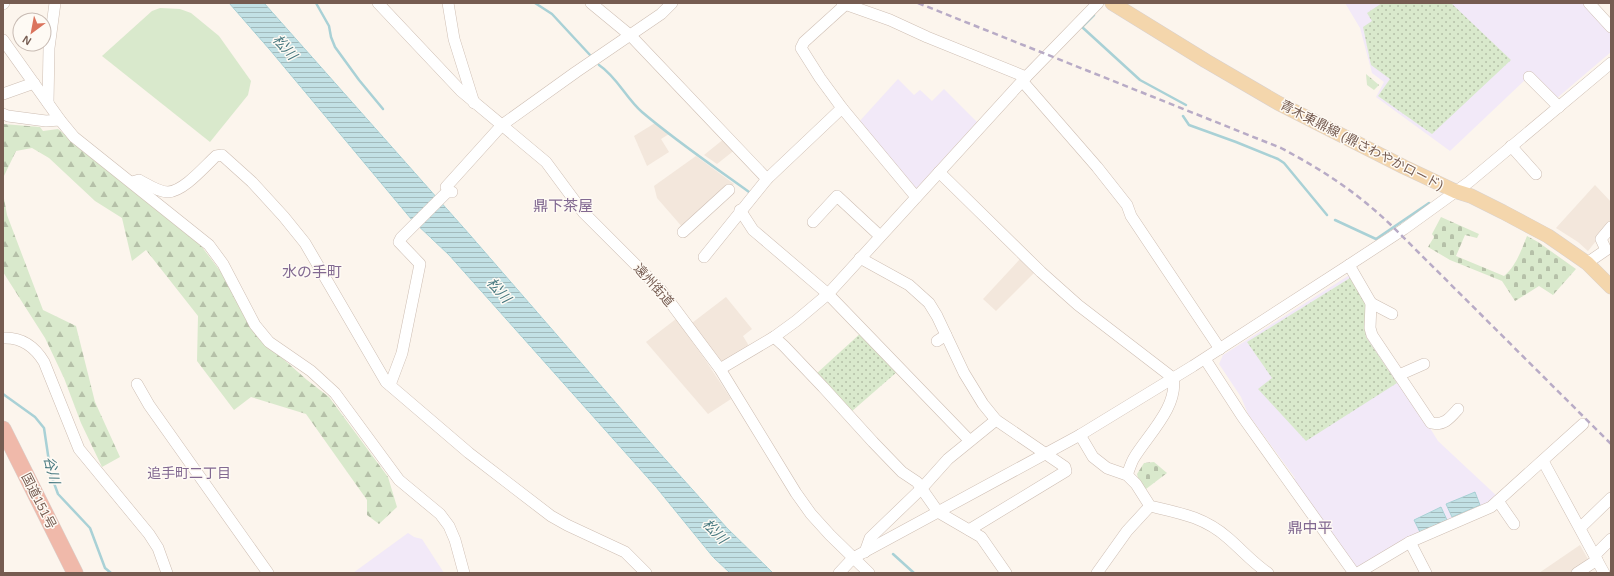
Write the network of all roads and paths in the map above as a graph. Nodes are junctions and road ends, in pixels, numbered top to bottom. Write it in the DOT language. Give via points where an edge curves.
graph roads {
  1 [pos="55,3"];
  2 [pos="378,3"];
  3 [pos="448,3"];
  4 [pos="591,3"];
  5 [pos="672,3"];
  6 [pos="1098,3"];
  7 [pos="1112,3"];
  8 [pos="1589,3"];
  9 [pos="844,4"];
  10 [pos="1611,27"];
  11 [pos="631,36"];
  12 [pos="3,40"];
  13 [pos="1611,63"];
  14 [pos="1529,77"];
  15 [pos="1024,80"];
  16 [pos="34,83"];
  17 [pos="3,94"];
  18 [pos="48,103"];
  19 [pos="475,103"];
  20 [pos="1559,107"];
  21 [pos="842,108"];
  22 [pos="3,114"];
  23 [pos="60,120"];
  24 [pos="502,125"];
  25 [pos="1511,146"];
  26 [pos="939,172"];
  27 [pos="1536,174"];
  28 [pos="767,178"];
  29 [pos="131,182"];
  30 [pos="729,190"];
  31 [pos="1455,191"];
  32 [pos="916,197"];
  33 [pos="740,210"];
  34 [pos="813,222"];
  35 [pos="1611,227"];
  36 [pos="683,232"];
  37 [pos="880,236"];
  38 [pos="704,257"];
  39 [pos="860,258"];
  40 [pos="1587,263"];
  41 [pos="1349,265"];
  42 [pos="1605,274"];
  43 [pos="1611,287"];
  44 [pos="828,294"];
  45 [pos="1371,303"];
  46 [pos="1392,314"];
  47 [pos="774,337"];
  48 [pos="3,338"];
  49 [pos="1220,349"];
  50 [pos="1205,359"];
  51 [pos="1424,364"];
  52 [pos="720,369"];
  53 [pos="1399,375"];
  54 [pos="1173,378"];
  55 [pos="137,384"];
  56 [pos="390,385"];
  57 [pos="1458,409"];
  58 [pos="996,420"];
  59 [pos="1583,424"];
  60 [pos="3,429"];
  61 [pos="1080,435"];
  62 [pos="969,440"];
  63 [pos="1046,454"];
  64 [pos="1543,461"];
  65 [pos="1127,476"];
  66 [pos="922,488"];
  67 [pos="1611,498"];
  68 [pos="1498,501"];
  69 [pos="1150,506"];
  70 [pos="938,512"];
  71 [pos="1514,524"];
  72 [pos="1580,528"];
  73 [pos="969,530"];
  74 [pos="1611,539"];
  75 [pos="1410,542"];
  76 [pos="865,552"];
  77 [pos="853,558"];
  78 [pos="1596,558"];
  79 [pos="75,573"];
  80 [pos="167,573"];
  81 [pos="268,573"];
  82 [pos="464,573"];
  83 [pos="646,573"];
  84 [pos="839,573"];
  85 [pos="869,573"];
  86 [pos="1006,573"];
  87 [pos="1097,573"];
  88 [pos="1268,573"];
  89 [pos="1354,573"];
  90 [pos="1358,573"];
  91 [pos="1426,573"];
  92 [pos="1578,573"];
  93 [pos="1604,573"];
  1 -- 18 [label="street" via="49,48"];
  2 -- 19 [label="street, 遠州街道"];
  3 -- 19 [label="street" via="454,39"];
  4 -- 11 [label="street"];
  5 -- 11 [label="street"];
  6 -- 15 [label="street"];
  7 -- 31 [label="main road, 青木東鼎線 (鼎さわやかロード)" via="1206,62 1278,103"];
  8 -- 10 [label="street"];
  9 -- 15 [label="street" via="890,20"];
  9 -- 21 [label="street" via="804,42 801,48"];
  11 -- 24 [label="street"];
  11 -- 28 [label="street"];
  12 -- 16 [label="street"];
  13 -- 20 [label="street"];
  14 -- 20 [label="street"];
  15 -- 26 [label="street"];
  15 -- 49 [label="street" via="1127,205 1131,216"];
  16 -- 17 [label="street"];
  16 -- 18 [label="street"];
  18 -- 23 [label="street"];
  19 -- 24 [label="street, 遠州街道"];
  20 -- 25 [label="street"];
  21 -- 28 [label="street"];
  21 -- 32 [label="street"];
  22 -- 23 [label="street" via="46,121"];
  23 -- 29 [label="street" via="74,137"];
  24 -- 52 [label="street, 遠州街道" via="546,162 583,212 661,290"];
  24 -- 56 [label="street" via="448,190 399,242 420,264 402,353"];
  25 -- 27 [label="street"];
  25 -- 31 [label="street"];
  26 -- 32 [label="street"];
  26 -- 54 [label="street" via="1078,306"];
  28 -- 33 [label="street"];
  29 -- 56 [label="street" via="139,180 167,192 179,189 216,156 222,155 252,182 305,243"];
  29 -- 82 [label="street" via="209,245 223,264 254,325 269,342 311,370 335,393 399,480 440,514 455,540"];
  30 -- 36 [label="street"];
  31 -- 40 [label="main road, 青木東鼎線 (鼎さわやかロード)" via="1471,196 1536,229"];
  31 -- 41 [label="street"];
  32 -- 37 [label="street"];
  33 -- 38 [label="street"];
  33 -- 44 [label="street" via="754,230"];
  34 -- 37 [label="street" via="837,196"];
  35 -- 40 [label="street" via="1601,239 1606,250"];
  37 -- 39 [label="street"];
  39 -- 44 [label="street"];
  39 -- 58 [label="street" via="909,285 929,303 941,338"];
  40 -- 42 [label="main road, 青木東鼎線 (鼎さわやかロード)"];
  41 -- 45 [label="street"];
  41 -- 49 [label="street"];
  42 -- 43 [label="main road, 青木東鼎線 (鼎さわやかロード)"];
  44 -- 47 [label="street"];
  44 -- 62 [label="street"];
  45 -- 46 [label="street"];
  45 -- 53 [label="street" via="1372,335"];
  47 -- 52 [label="street"];
  47 -- 66 [label="street" via="902,472"];
  48 -- 80 [label="street" via="19,339 38,352 79,449 149,534 158,548"];
  49 -- 50 [label="street"];
  50 -- 54 [label="street"];
  50 -- 89 [label="street" via="1242,416"];
  51 -- 53 [label="street"];
  52 -- 77 [label="street, 遠州街道" via="796,493 811,514"];
  53 -- 57 [label="street" via="1431,423 1443,423"];
  54 -- 61 [label="street"];
  54 -- 65 [label="street" via="1175,385 1170,401 1133,460"];
  55 -- 81 [label="street" via="158,418"];
  56 -- 83 [label="street" via="469,453 551,516 625,552"];
  58 -- 62 [label="street"];
  58 -- 63 [label="street"];
  59 -- 64 [label="street"];
  60 -- 79 [label="highway, 国道151号"];
  61 -- 63 [label="street"];
  61 -- 65 [label="street" via="1093,457 1107,468"];
  62 -- 66 [label="street"];
  63 -- 70 [label="street"];
  63 -- 73 [label="street" via="1065,467 1066,471"];
  64 -- 68 [label="street"];
  64 -- 72 [label="street"];
  65 -- 69 [label="street" via="1136,484"];
  66 -- 70 [label="street"];
  66 -- 76 [label="street" via="870,538"];
  67 -- 72 [label="street"];
  68 -- 71 [label="street"];
  68 -- 75 [label="street" via="1491,507"];
  69 -- 87 [label="street" via="1127,531"];
  69 -- 88 [label="street" via="1202,520 1228,538"];
  70 -- 73 [label="street"];
  70 -- 76 [label="street"];
  72 -- 78 [label="street"];
  73 -- 86 [label="street" via="981,537"];
  74 -- 78 [label="street"];
  75 -- 90 [label="street"];
  75 -- 91 [label="street"];
  76 -- 77 [label="street"];
  77 -- 84 [label="street"];
  77 -- 85 [label="street, 遠州街道"];
  78 -- 92 [label="street"];
  78 -- 93 [label="street"];
}
